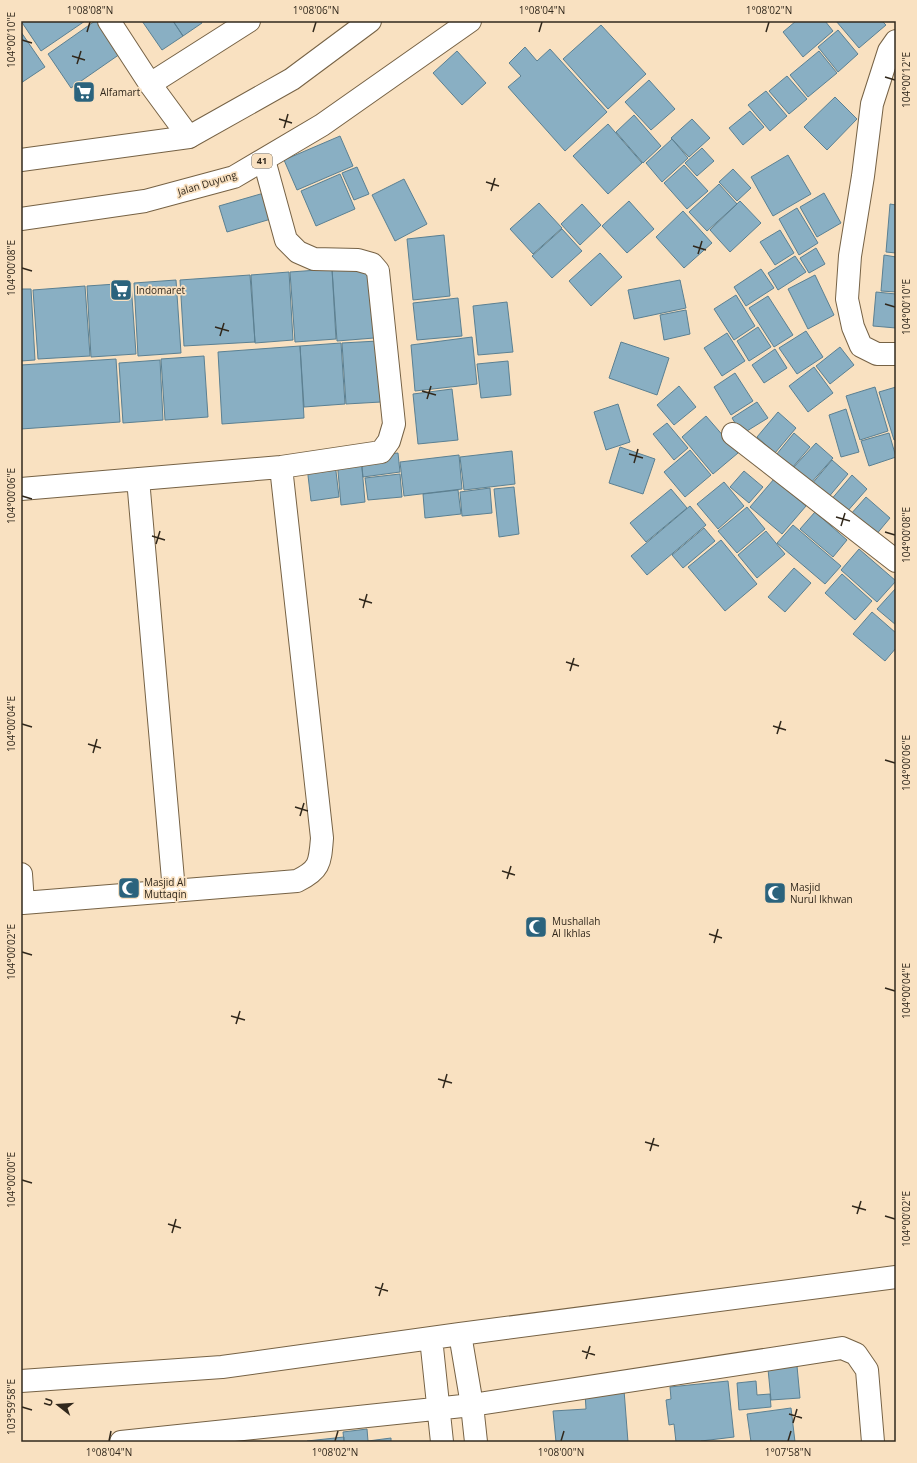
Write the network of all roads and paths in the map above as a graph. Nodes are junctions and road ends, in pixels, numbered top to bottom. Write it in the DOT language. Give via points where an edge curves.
graph roads {
  1 [pos="109,21"];
  2 [pos="249,21"];
  3 [pos="370,21"];
  4 [pos="470,21"];
  5 [pos="896,41"];
  6 [pos="150,84"];
  7 [pos="189,137"];
  8 [pos="21,160"];
  9 [pos="264,160"];
  10 [pos="21,219"];
  11 [pos="896,354"];
  12 [pos="733,434"];
  13 [pos="281,467"];
  14 [pos="138,479"];
  15 [pos="21,489"];
  16 [pos="896,561"];
  17 [pos="21,874"];
  18 [pos="174,891"];
  19 [pos="22,903"];
  20 [pos="896,1277"];
  21 [pos="460,1334"];
  22 [pos="431,1338"];
  23 [pos="21,1381"];
  24 [pos="472,1406"];
  25 [pos="438,1408"];
  26 [pos="121,1442"];
  27 [pos="442,1442"];
  28 [pos="476,1442"];
  29 [pos="874,1442"];
  1 -- 6 [label="main road"];
  2 -- 6 [label="main road"];
  3 -- 7 [label="main road" via="292,79"];
  4 -- 9 [label="main road, Jalan Duyung / 41" via="322,125"];
  5 -- 11 [label="main road" via="889,51 872,104 850,256 847,299 853,327 861,346 877,354"];
  6 -- 7 [label="main road"];
  7 -- 8 [label="main road"];
  9 -- 10 [label="main road, Jalan Duyung / 41" via="234,177 145,201"];
  9 -- 13 [label="main road" via="286,240 298,252 314,259 358,260 372,264 378,271 394,424 390,441 381,452"];
  12 -- 16 [label="main road"];
  13 -- 14 [label="main road"];
  13 -- 18 [label="main road" via="322,838 321,854 317,867 297,881"];
  14 -- 15 [label="main road"];
  14 -- 18 [label="main road"];
  17 -- 19 [label="main road"];
  18 -- 19 [label="main road"];
  20 -- 21 [label="main road"];
  21 -- 22 [label="main road"];
  21 -- 24 [label="main road"];
  22 -- 23 [label="main road" via="222,1367"];
  22 -- 25 [label="main road"];
  24 -- 25 [label="main road"];
  24 -- 28 [label="main road"];
  24 -- 29 [label="main road" via="842,1348 856,1354 867,1370"];
  25 -- 26 [label="main road"];
  25 -- 27 [label="main road"];
}
